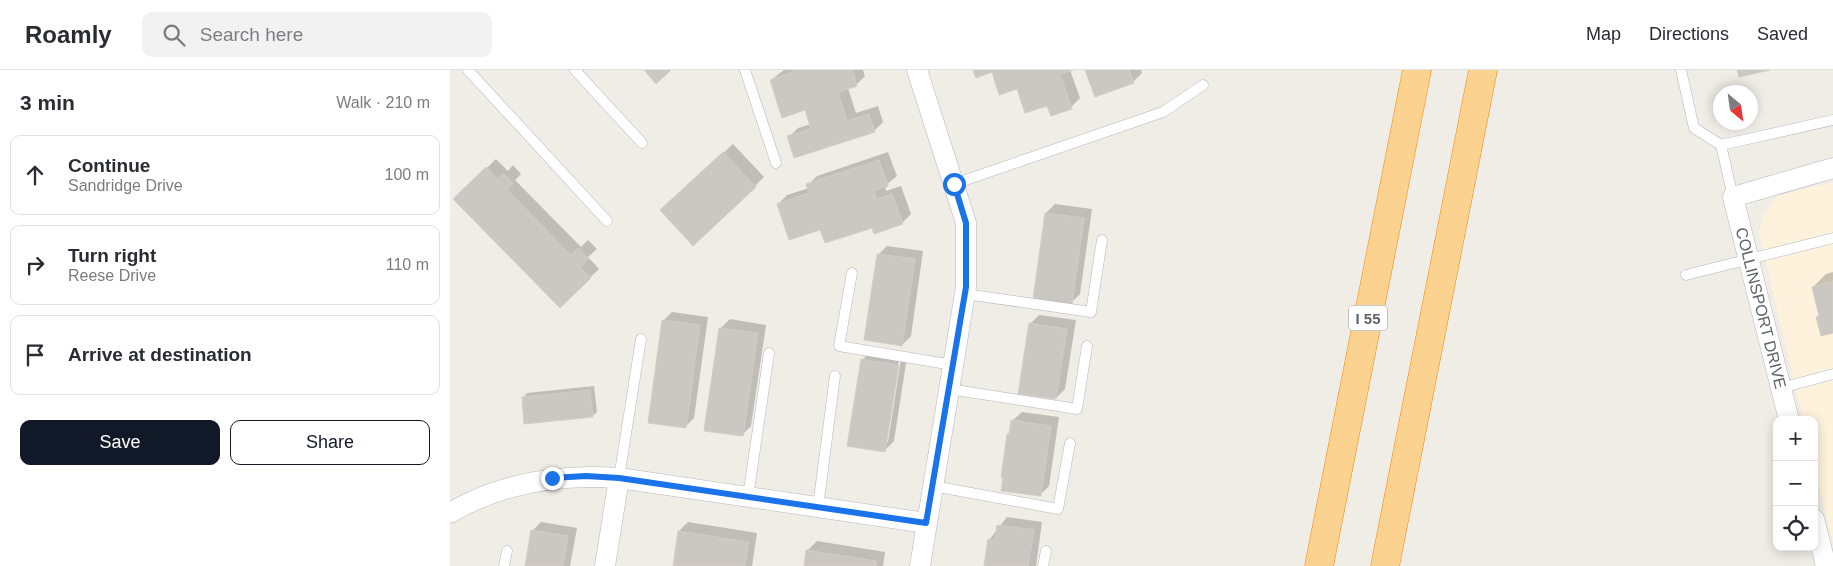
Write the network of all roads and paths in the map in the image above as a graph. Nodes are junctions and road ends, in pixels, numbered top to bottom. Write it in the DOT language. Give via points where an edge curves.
graph roads {
  1 [pos="468,70"];
  2 [pos="575,70"];
  3 [pos="745,70"];
  4 [pos="917,70"];
  5 [pos="1417,70"];
  6 [pos="1483,70"];
  7 [pos="1681,70"];
  8 [pos="1202,85"];
  9 [pos="1833,120"];
  10 [pos="642,143"];
  11 [pos="1721,146"];
  12 [pos="776,163"];
  13 [pos="1833,168"];
  14 [pos="954,184"];
  15 [pos="1733,197"];
  16 [pos="607,221"];
  17 [pos="1833,238"];
  18 [pos="1102,240"];
  19 [pos="1749,258"];
  20 [pos="852,273"];
  21 [pos="1686,275"];
  22 [pos="965,294"];
  23 [pos="641,339"];
  24 [pos="1087,346"];
  25 [pos="769,353"];
  26 [pos="953,365"];
  27 [pos="1833,374"];
  28 [pos="835,376"];
  29 [pos="1781,388"];
  30 [pos="949,389"];
  31 [pos="1788,416"];
  32 [pos="1070,443"];
  33 [pos="619,478"];
  34 [pos="932,486"];
  35 [pos="748,497"];
  36 [pos="818,507"];
  37 [pos="450,514"];
  38 [pos="926,523"];
  39 [pos="1818,532"];
  40 [pos="1046,551"];
  41 [pos="507,552"];
  42 [pos="1828,563"];
  43 [pos="504,566"];
  44 [pos="605,566"];
  45 [pos="920,566"];
  46 [pos="1043,566"];
  47 [pos="1319,566"];
  48 [pos="1385,566"];
  1 -- 16 [label="lane"];
  2 -- 10 [label="lane"];
  3 -- 12 [label="lane"];
  4 -- 14 [label="street"];
  5 -- 47 [label="highway, I 55"];
  6 -- 48 [label="highway"];
  7 -- 11 [label="lane" via="1694,128"];
  8 -- 14 [label="lane" via="1164,112"];
  9 -- 11 [label="lane"];
  11 -- 15 [label="lane"];
  13 -- 15 [label="street"];
  14 -- 22 [label="street" via="966,223"];
  15 -- 19 [label="street, COLLINSPORT DRIVE"];
  17 -- 19 [label="lane"];
  18 -- 22 [label="lane" via="1091,312"];
  19 -- 21 [label="lane"];
  19 -- 29 [label="street, COLLINSPORT DRIVE"];
  20 -- 26 [label="lane" via="839,346"];
  22 -- 26 [label="street"];
  23 -- 33 [label="lane"];
  24 -- 30 [label="lane" via="1077,409"];
  25 -- 35 [label="lane"];
  26 -- 30 [label="street"];
  27 -- 29 [label="lane"];
  28 -- 36 [label="lane"];
  29 -- 31 [label="street, COLLINSPORT DRIVE"];
  30 -- 34 [label="street"];
  32 -- 34 [label="lane" via="1058,509"];
  33 -- 35 [label="street"];
  33 -- 37 [label="street" via="586,476 527,483 487,495"];
  33 -- 44 [label="street"];
  34 -- 38 [label="street"];
  35 -- 36 [label="street"];
  36 -- 38 [label="street"];
  38 -- 45 [label="street"];
  39 -- 42 [label="street"];
  40 -- 46 [label="lane"];
  41 -- 43 [label="lane"];
}
